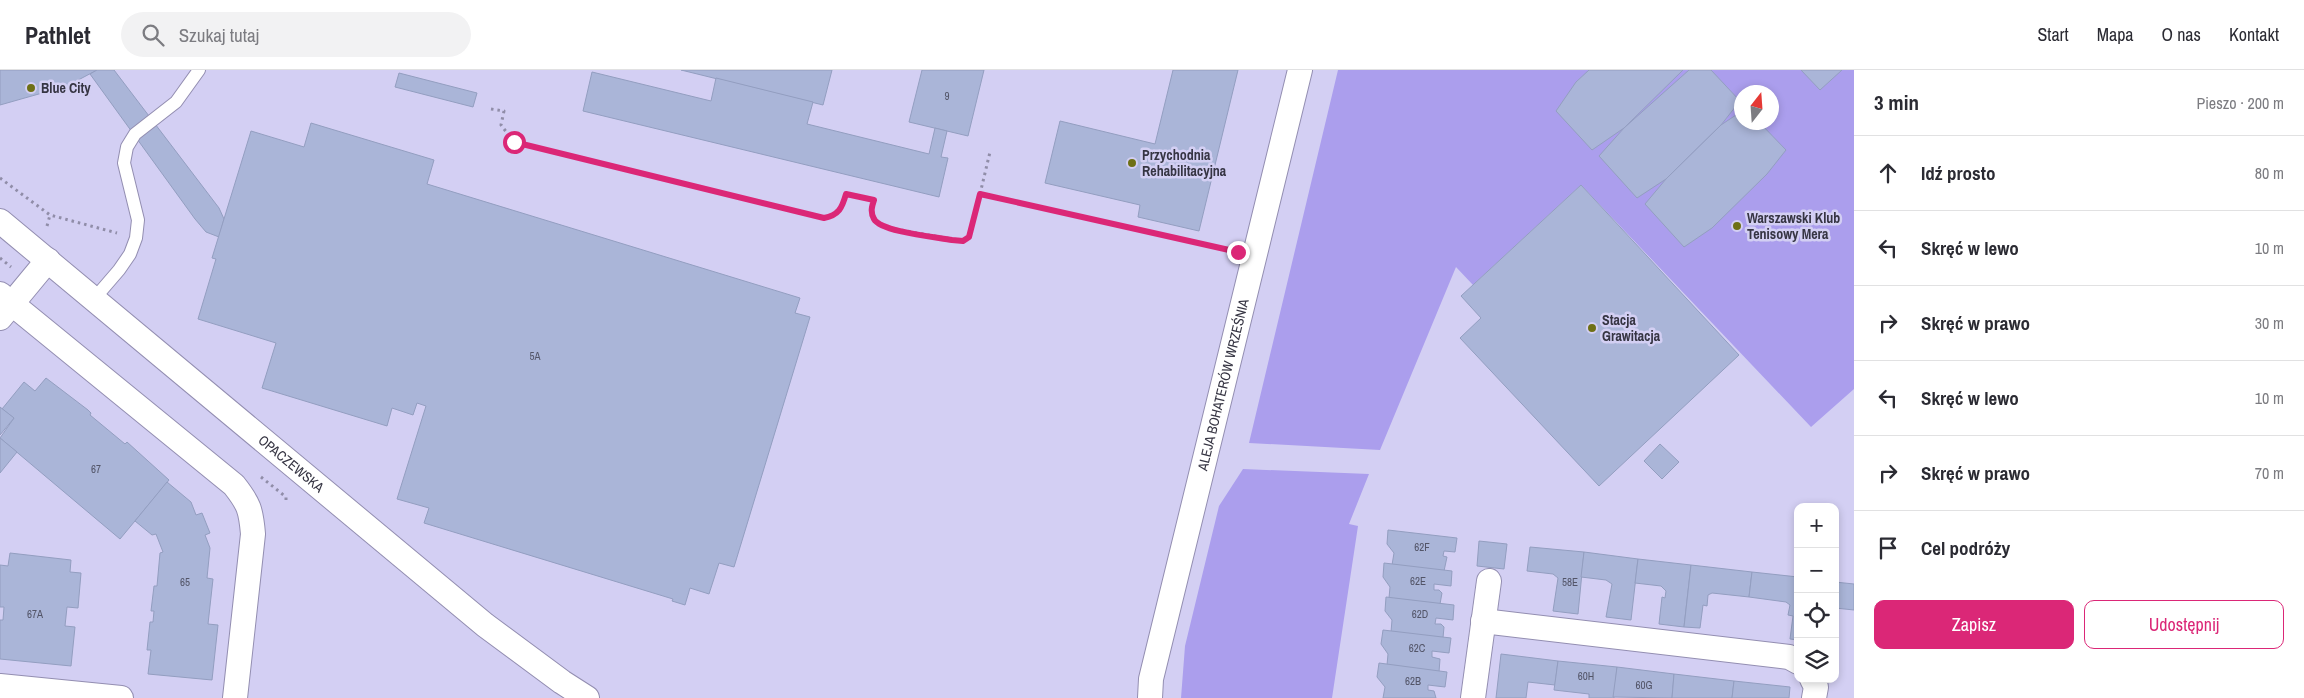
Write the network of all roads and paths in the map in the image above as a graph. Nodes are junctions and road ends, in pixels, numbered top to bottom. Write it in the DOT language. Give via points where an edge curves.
graph roads {
  1 [pos="199,70"];
  2 [pos="1300,70"];
  3 [pos="492,109"];
  4 [pos="990,152"];
  5 [pos="0,178"];
  6 [pos="980,194"];
  7 [pos="0,221"];
  8 [pos="120,234"];
  9 [pos="1238,252"];
  10 [pos="48,260"];
  11 [pos="94,299"];
  12 [pos="4,305"];
  13 [pos="275,488"];
  14 [pos="286,504"];
  15 [pos="1489,582"];
  16 [pos="1484,621"];
  17 [pos="1794,660"];
  18 [pos="1814,683"];
  19 [pos="0,686"];
  20 [pos="121,698"];
  21 [pos="235,698"];
  22 [pos="587,698"];
  23 [pos="1150,698"];
  24 [pos="1473,698"];
  25 [pos="1814,698"];
  1 -- 11 [label="lane" via="176,102 135,134 127,148 124,163 138,220 136,238 130,254"];
  2 -- 23 [label="street, ALEJA BOHATERÓW WRZEŚNIA" via="1151,679"];
  3 -- 6 [label="path" via="504,111 501,125 514,142 824,218 842,209 846,194 874,200 871,208 874,220 884,227 963,241 969,237"];
  4 -- 6 [label="path"];
  5 -- 8 [label="path" via="50,215"];
  6 -- 9 [label="path"];
  7 -- 10 [label="street, OPACZEWSKA"];
  10 -- 11 [label="street, OPACZEWSKA"];
  10 -- 12 [label="street"];
  11 -- 22 [label="street, OPACZEWSKA" via="485,625"];
  12 -- 21 [label="street" via="234,486 246,500 253,534"];
  13 -- 14 [label="path" via="286,497"];
  15 -- 16 [label="street"];
  16 -- 17 [label="street"];
  16 -- 24 [label="street"];
  18 -- 25 [label="street"];
  19 -- 20 [label="street"];
}
